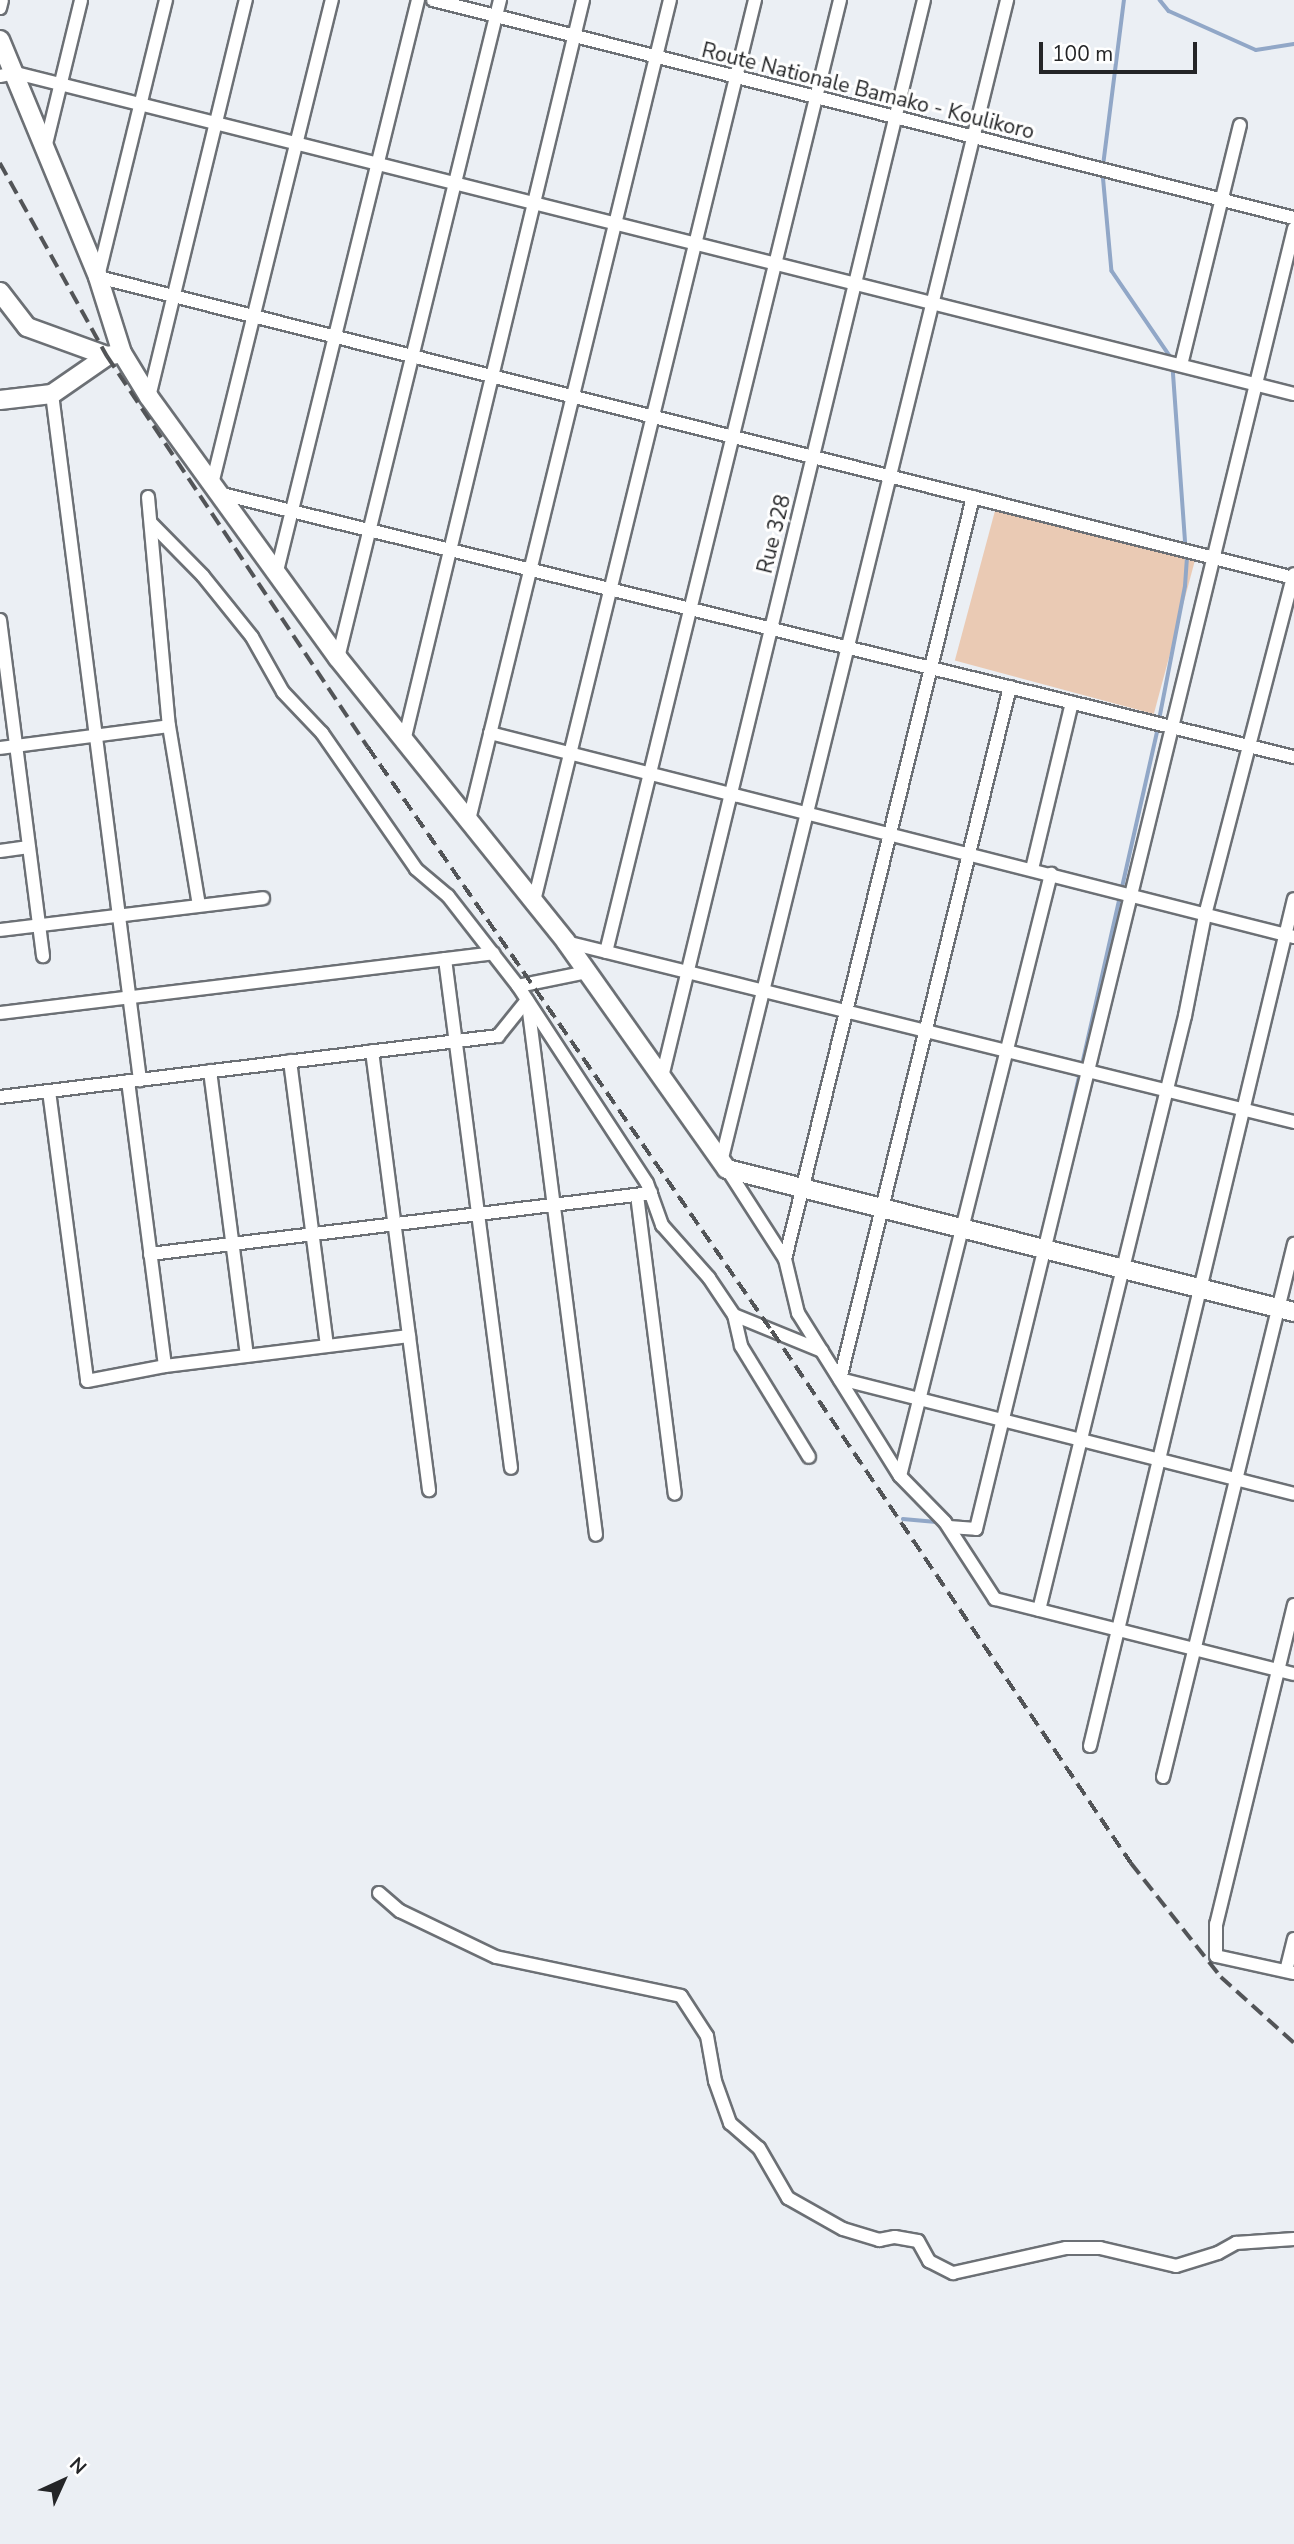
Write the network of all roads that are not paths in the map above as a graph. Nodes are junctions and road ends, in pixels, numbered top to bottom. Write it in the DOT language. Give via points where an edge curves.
graph roads {
  1 [pos="2,0"];
  2 [pos="81,0"];
  3 [pos="166,0"];
  4 [pos="246,0"];
  5 [pos="332,0"];
  6 [pos="418,0"];
  7 [pos="433,0"];
  8 [pos="500,0"];
  9 [pos="583,0"];
  10 [pos="670,0"];
  11 [pos="755,0"];
  12 [pos="840,0"];
  13 [pos="924,0"];
  14 [pos="1007,0"];
  15 [pos="0,8"];
  16 [pos="496,16"];
  17 [pos="573,36"];
  18 [pos="0,40"];
  19 [pos="656,57"];
  20 [pos="8,75"];
  21 [pos="736,77"];
  22 [pos="59,86"];
  23 [pos="816,97"];
  24 [pos="138,106"];
  25 [pos="895,117"];
  26 [pos="218,125"];
  27 [pos="1240,125"];
  28 [pos="974,137"];
  29 [pos="46,144"];
  30 [pos="296,145"];
  31 [pos="377,163"];
  32 [pos="455,182"];
  33 [pos="1222,200"];
  34 [pos="536,203"];
  35 [pos="1294,218"];
  36 [pos="615,223"];
  37 [pos="1294,228"];
  38 [pos="695,243"];
  39 [pos="775,263"];
  40 [pos="98,277"];
  41 [pos="855,283"];
  42 [pos="0,292"];
  43 [pos="175,296"];
  44 [pos="933,303"];
  45 [pos="253,316"];
  46 [pos="335,336"];
  47 [pos="115,354"];
  48 [pos="412,356"];
  49 [pos="1181,365"];
  50 [pos="494,376"];
  51 [pos="1255,384"];
  52 [pos="52,394"];
  53 [pos="1294,394"];
  54 [pos="573,396"];
  55 [pos="149,397"];
  56 [pos="0,400"];
  57 [pos="653,416"];
  58 [pos="732,436"];
  59 [pos="813,457"];
  60 [pos="890,476"];
  61 [pos="214,488"];
  62 [pos="148,497"];
  63 [pos="973,497"];
  64 [pos="292,511"];
  65 [pos="151,523"];
  66 [pos="371,530"];
  67 [pos="452,550"];
  68 [pos="1213,558"];
  69 [pos="530,569"];
  70 [pos="276,575"];
  71 [pos="1294,577"];
  72 [pos="610,589"];
  73 [pos="690,609"];
  74 [pos="0,620"];
  75 [pos="771,629"];
  76 [pos="1,638"];
  77 [pos="848,648"];
  78 [pos="338,658"];
  79 [pos="931,668"];
  80 [pos="1010,687"];
  81 [pos="1072,703"];
  82 [pos="169,726"];
  83 [pos="1171,727"];
  84 [pos="490,733"];
  85 [pos="96,736"];
  86 [pos="404,741"];
  87 [pos="16,746"];
  88 [pos="1252,747"];
  89 [pos="0,748"];
  90 [pos="570,753"];
  91 [pos="1294,757"];
  92 [pos="650,773"];
  93 [pos="731,793"];
  94 [pos="807,813"];
  95 [pos="468,824"];
  96 [pos="890,834"];
  97 [pos="29,848"];
  98 [pos="0,851"];
  99 [pos="969,853"];
  100 [pos="1032,869"];
  101 [pos="1051,874"];
  102 [pos="1130,894"];
  103 [pos="262,898"];
  104 [pos="1294,900"];
  105 [pos="199,905"];
  106 [pos="533,905"];
  107 [pos="1205,915"];
  108 [pos="119,916"];
  109 [pos="39,925"];
  110 [pos="0,930"];
  111 [pos="1289,935"];
  112 [pos="566,942"];
  113 [pos="606,952"];
  114 [pos="493,953"];
  115 [pos="43,957"];
  116 [pos="445,958"];
  117 [pos="587,972"];
  118 [pos="687,972"];
  119 [pos="519,986"];
  120 [pos="764,991"];
  121 [pos="130,997"];
  122 [pos="527,1000"];
  123 [pos="846,1011"];
  124 [pos="0,1013"];
  125 [pos="926,1031"];
  126 [pos="456,1041"];
  127 [pos="372,1051"];
  128 [pos="1007,1051"];
  129 [pos="290,1061"];
  130 [pos="210,1071"];
  131 [pos="1087,1071"];
  132 [pos="662,1077"];
  133 [pos="134,1080"];
  134 [pos="1167,1090"];
  135 [pos="49,1091"];
  136 [pos="0,1097"];
  137 [pos="1241,1110"];
  138 [pos="1294,1122"];
  139 [pos="724,1166"];
  140 [pos="803,1188"];
  141 [pos="651,1193"];
  142 [pos="637,1195"];
  143 [pos="553,1205"];
  144 [pos="882,1208"];
  145 [pos="478,1214"];
  146 [pos="395,1224"];
  147 [pos="963,1229"];
  148 [pos="313,1234"];
  149 [pos="232,1244"];
  150 [pos="1294,1244"];
  151 [pos="1043,1249"];
  152 [pos="150,1254"];
  153 [pos="785,1259"];
  154 [pos="1123,1269"];
  155 [pos="1203,1289"];
  156 [pos="1286,1310"];
  157 [pos="734,1315"];
  158 [pos="409,1336"];
  159 [pos="327,1346"];
  160 [pos="822,1351"];
  161 [pos="247,1356"];
  162 [pos="165,1366"];
  163 [pos="840,1379"];
  164 [pos="921,1400"];
  165 [pos="1001,1420"];
  166 [pos="1081,1440"];
  167 [pos="809,1457"];
  168 [pos="1161,1460"];
  169 [pos="511,1468"];
  170 [pos="901,1476"];
  171 [pos="1236,1479"];
  172 [pos="429,1490"];
  173 [pos="676,1494"];
  174 [pos="1294,1494"];
  175 [pos="949,1527"];
  176 [pos="596,1535"];
  177 [pos="1294,1605"];
  178 [pos="1039,1610"];
  179 [pos="1119,1630"];
  180 [pos="1194,1649"];
  181 [pos="1278,1670"];
  182 [pos="1294,1674"];
  183 [pos="1090,1746"];
  184 [pos="1163,1777"];
  185 [pos="379,1892"];
  186 [pos="1294,1939"];
  187 [pos="1290,1972"];
  188 [pos="1294,2238"];
  1 -- 15 [label="street"];
  2 -- 22 [label="street"];
  3 -- 24 [label="street"];
  4 -- 26 [label="street"];
  5 -- 30 [label="street"];
  6 -- 31 [label="street"];
  7 -- 16 [label="street, Route Nationale Bamako - Koulikoro"];
  8 -- 16 [label="street"];
  9 -- 17 [label="street"];
  10 -- 19 [label="street"];
  11 -- 21 [label="street"];
  12 -- 23 [label="street"];
  13 -- 25 [label="street, Rue 328"];
  14 -- 28 [label="street"];
  16 -- 17 [label="street, Route Nationale Bamako - Koulikoro"];
  16 -- 32 [label="street"];
  17 -- 19 [label="street, Route Nationale Bamako - Koulikoro"];
  17 -- 34 [label="street"];
  18 -- 20 [label="street"];
  19 -- 21 [label="street, Route Nationale Bamako - Koulikoro"];
  19 -- 36 [label="street"];
  20 -- 22 [label="street"];
  20 -- 29 [label="street"];
  21 -- 23 [label="street, Route Nationale Bamako - Koulikoro"];
  21 -- 38 [label="street"];
  22 -- 24 [label="street"];
  22 -- 29 [label="street"];
  23 -- 25 [label="street, Route Nationale Bamako - Koulikoro"];
  23 -- 39 [label="street"];
  24 -- 26 [label="street"];
  24 -- 40 [label="street"];
  25 -- 28 [label="street, Route Nationale Bamako - Koulikoro"];
  25 -- 41 [label="street, Rue 328"];
  26 -- 30 [label="street"];
  26 -- 43 [label="street"];
  27 -- 33 [label="street"];
  28 -- 33 [label="street, Route Nationale Bamako - Koulikoro"];
  28 -- 44 [label="street"];
  29 -- 40 [label="street"];
  30 -- 31 [label="street"];
  30 -- 45 [label="street"];
  31 -- 32 [label="street"];
  31 -- 46 [label="street"];
  32 -- 34 [label="street"];
  32 -- 48 [label="street"];
  33 -- 35 [label="street, Route Nationale Bamako - Koulikoro"];
  33 -- 49 [label="street"];
  34 -- 36 [label="street"];
  34 -- 50 [label="street"];
  36 -- 38 [label="street"];
  36 -- 54 [label="street"];
  37 -- 51 [label="street"];
  38 -- 39 [label="street"];
  38 -- 57 [label="street"];
  39 -- 41 [label="street"];
  39 -- 58 [label="street"];
  40 -- 43 [label="street"];
  40 -- 47 [label="street"];
  41 -- 44 [label="street"];
  41 -- 59 [label="street, Rue 328"];
  42 -- 47 [label="street" via="27,327"];
  43 -- 45 [label="street"];
  43 -- 55 [label="street"];
  44 -- 49 [label="street"];
  44 -- 60 [label="street"];
  45 -- 46 [label="street"];
  45 -- 61 [label="street"];
  46 -- 48 [label="street"];
  46 -- 64 [label="street"];
  47 -- 52 [label="street"];
  47 -- 55 [label="street"];
  48 -- 50 [label="street"];
  48 -- 66 [label="street"];
  49 -- 51 [label="street"];
  50 -- 54 [label="street"];
  50 -- 67 [label="street"];
  51 -- 53 [label="street"];
  51 -- 68 [label="street"];
  52 -- 56 [label="street"];
  52 -- 85 [label="street"];
  54 -- 57 [label="street"];
  54 -- 69 [label="street"];
  55 -- 61 [label="street"];
  57 -- 58 [label="street"];
  57 -- 72 [label="street"];
  58 -- 59 [label="street"];
  58 -- 73 [label="street"];
  59 -- 60 [label="street"];
  59 -- 75 [label="street, Rue 328"];
  60 -- 63 [label="street"];
  60 -- 77 [label="street"];
  61 -- 64 [label="street"];
  61 -- 70 [label="street"];
  62 -- 65 [label="street"];
  63 -- 68 [label="street"];
  63 -- 79 [label="street"];
  64 -- 66 [label="street"];
  64 -- 70 [label="street"];
  65 -- 82 [label="street"];
  65 -- 114 [label="street" via="203,576 252,637 283,692 322,733 416,869 448,896"];
  66 -- 67 [label="street"];
  66 -- 78 [label="street"];
  67 -- 69 [label="street"];
  67 -- 86 [label="street"];
  68 -- 71 [label="street"];
  68 -- 83 [label="street"];
  69 -- 72 [label="street"];
  69 -- 84 [label="street"];
  70 -- 78 [label="street"];
  71 -- 88 [label="street"];
  72 -- 73 [label="street"];
  72 -- 90 [label="street"];
  73 -- 75 [label="street"];
  73 -- 92 [label="street"];
  74 -- 76 [label="street"];
  75 -- 77 [label="street"];
  75 -- 93 [label="street, Rue 328"];
  76 -- 87 [label="street"];
  77 -- 79 [label="street"];
  77 -- 94 [label="street"];
  78 -- 86 [label="street"];
  79 -- 80 [label="street"];
  79 -- 96 [label="street"];
  80 -- 81 [label="street"];
  80 -- 99 [label="street"];
  81 -- 83 [label="street"];
  81 -- 100 [label="street"];
  82 -- 85 [label="street"];
  82 -- 105 [label="street"];
  83 -- 88 [label="street"];
  83 -- 102 [label="street"];
  84 -- 90 [label="street"];
  84 -- 95 [label="street"];
  85 -- 87 [label="street"];
  85 -- 108 [label="street"];
  86 -- 95 [label="street"];
  87 -- 89 [label="street"];
  87 -- 97 [label="street"];
  88 -- 91 [label="street"];
  88 -- 107 [label="street"];
  90 -- 92 [label="street"];
  90 -- 106 [label="street"];
  92 -- 93 [label="street"];
  92 -- 113 [label="street"];
  93 -- 94 [label="street"];
  93 -- 118 [label="street, Rue 328"];
  94 -- 96 [label="street"];
  94 -- 120 [label="street"];
  95 -- 106 [label="street"];
  96 -- 99 [label="street"];
  96 -- 123 [label="street"];
  97 -- 98 [label="street"];
  97 -- 109 [label="street"];
  99 -- 100 [label="street"];
  99 -- 125 [label="street"];
  100 -- 101 [label="street"];
  101 -- 102 [label="street"];
  101 -- 128 [label="street"];
  102 -- 107 [label="street"];
  102 -- 131 [label="street"];
  103 -- 105 [label="street"];
  104 -- 111 [label="street"];
  105 -- 108 [label="street"];
  106 -- 112 [label="street"];
  107 -- 111 [label="street"];
  107 -- 134 [label="street"];
  108 -- 109 [label="street"];
  108 -- 121 [label="street"];
  109 -- 110 [label="street"];
  109 -- 115 [label="street"];
  111 -- 137 [label="street"];
  112 -- 113 [label="street"];
  112 -- 117 [label="street"];
  113 -- 118 [label="street"];
  114 -- 116 [label="street"];
  114 -- 119 [label="street"];
  116 -- 121 [label="street"];
  116 -- 126 [label="street"];
  117 -- 119 [label="street"];
  117 -- 132 [label="street"];
  118 -- 120 [label="street"];
  118 -- 132 [label="street, Rue 328"];
  119 -- 122 [label="street"];
  120 -- 123 [label="street"];
  120 -- 139 [label="street"];
  121 -- 124 [label="street"];
  121 -- 133 [label="street"];
  122 -- 126 [label="street" via="498,1036"];
  122 -- 141 [label="street"];
  122 -- 143 [label="street"];
  123 -- 125 [label="street"];
  123 -- 140 [label="street"];
  125 -- 128 [label="street"];
  125 -- 144 [label="street"];
  126 -- 127 [label="street"];
  126 -- 145 [label="street"];
  127 -- 129 [label="street"];
  127 -- 146 [label="street"];
  128 -- 131 [label="street"];
  128 -- 147 [label="street"];
  129 -- 130 [label="street"];
  129 -- 148 [label="street"];
  130 -- 133 [label="street"];
  130 -- 149 [label="street"];
  131 -- 134 [label="street"];
  131 -- 151 [label="street"];
  132 -- 139 [label="street"];
  133 -- 135 [label="street"];
  133 -- 152 [label="street"];
  134 -- 137 [label="street"];
  134 -- 154 [label="street"];
  135 -- 136 [label="street"];
  135 -- 162 [label="street" via="87,1381"];
  137 -- 138 [label="street"];
  137 -- 155 [label="street"];
  139 -- 140 [label="street"];
  139 -- 153 [label="street"];
  140 -- 144 [label="street"];
  140 -- 153 [label="street"];
  141 -- 142 [label="street"];
  141 -- 157 [label="street" via="662,1225 709,1278"];
  142 -- 143 [label="street"];
  142 -- 173 [label="street"];
  143 -- 145 [label="street"];
  143 -- 176 [label="street"];
  144 -- 147 [label="street"];
  144 -- 163 [label="street"];
  145 -- 146 [label="street"];
  145 -- 169 [label="street"];
  146 -- 148 [label="street"];
  146 -- 158 [label="street"];
  147 -- 151 [label="street"];
  147 -- 164 [label="street"];
  148 -- 149 [label="street"];
  148 -- 159 [label="street"];
  149 -- 152 [label="street"];
  149 -- 161 [label="street"];
  150 -- 156 [label="street"];
  151 -- 154 [label="street"];
  151 -- 165 [label="street"];
  152 -- 162 [label="street"];
  153 -- 160 [label="street" via="798,1313"];
  154 -- 155 [label="street"];
  154 -- 166 [label="street"];
  155 -- 156 [label="street"];
  155 -- 168 [label="street"];
  156 -- 171 [label="street"];
  157 -- 160 [label="street"];
  157 -- 167 [label="street" via="741,1346"];
  158 -- 159 [label="street"];
  158 -- 172 [label="street"];
  159 -- 161 [label="street"];
  160 -- 163 [label="street"];
  161 -- 162 [label="street"];
  163 -- 164 [label="street"];
  163 -- 170 [label="street"];
  164 -- 165 [label="street"];
  164 -- 170 [label="street"];
  165 -- 166 [label="street"];
  165 -- 175 [label="street" via="976,1529"];
  166 -- 168 [label="street"];
  166 -- 178 [label="street"];
  168 -- 171 [label="street"];
  168 -- 179 [label="street"];
  170 -- 175 [label="street"];
  171 -- 174 [label="street"];
  171 -- 180 [label="street"];
  175 -- 178 [label="street" via="995,1598"];
  177 -- 181 [label="street"];
  178 -- 179 [label="street"];
  179 -- 180 [label="street"];
  179 -- 183 [label="street"];
  180 -- 181 [label="street"];
  180 -- 184 [label="street"];
  181 -- 182 [label="street"];
  181 -- 187 [label="street" via="1216,1924 1216,1956"];
  185 -- 188 [label="street" via="400,1912 496,1957 681,1996 707,2036 715,2081 730,2123 759,2148 788,2198 843,2229 879,2239 918,2241 929,2261 953,2273 1066,2248 1113,2250 1176,2266 1236,2243"];
  186 -- 187 [label="street"];
}
